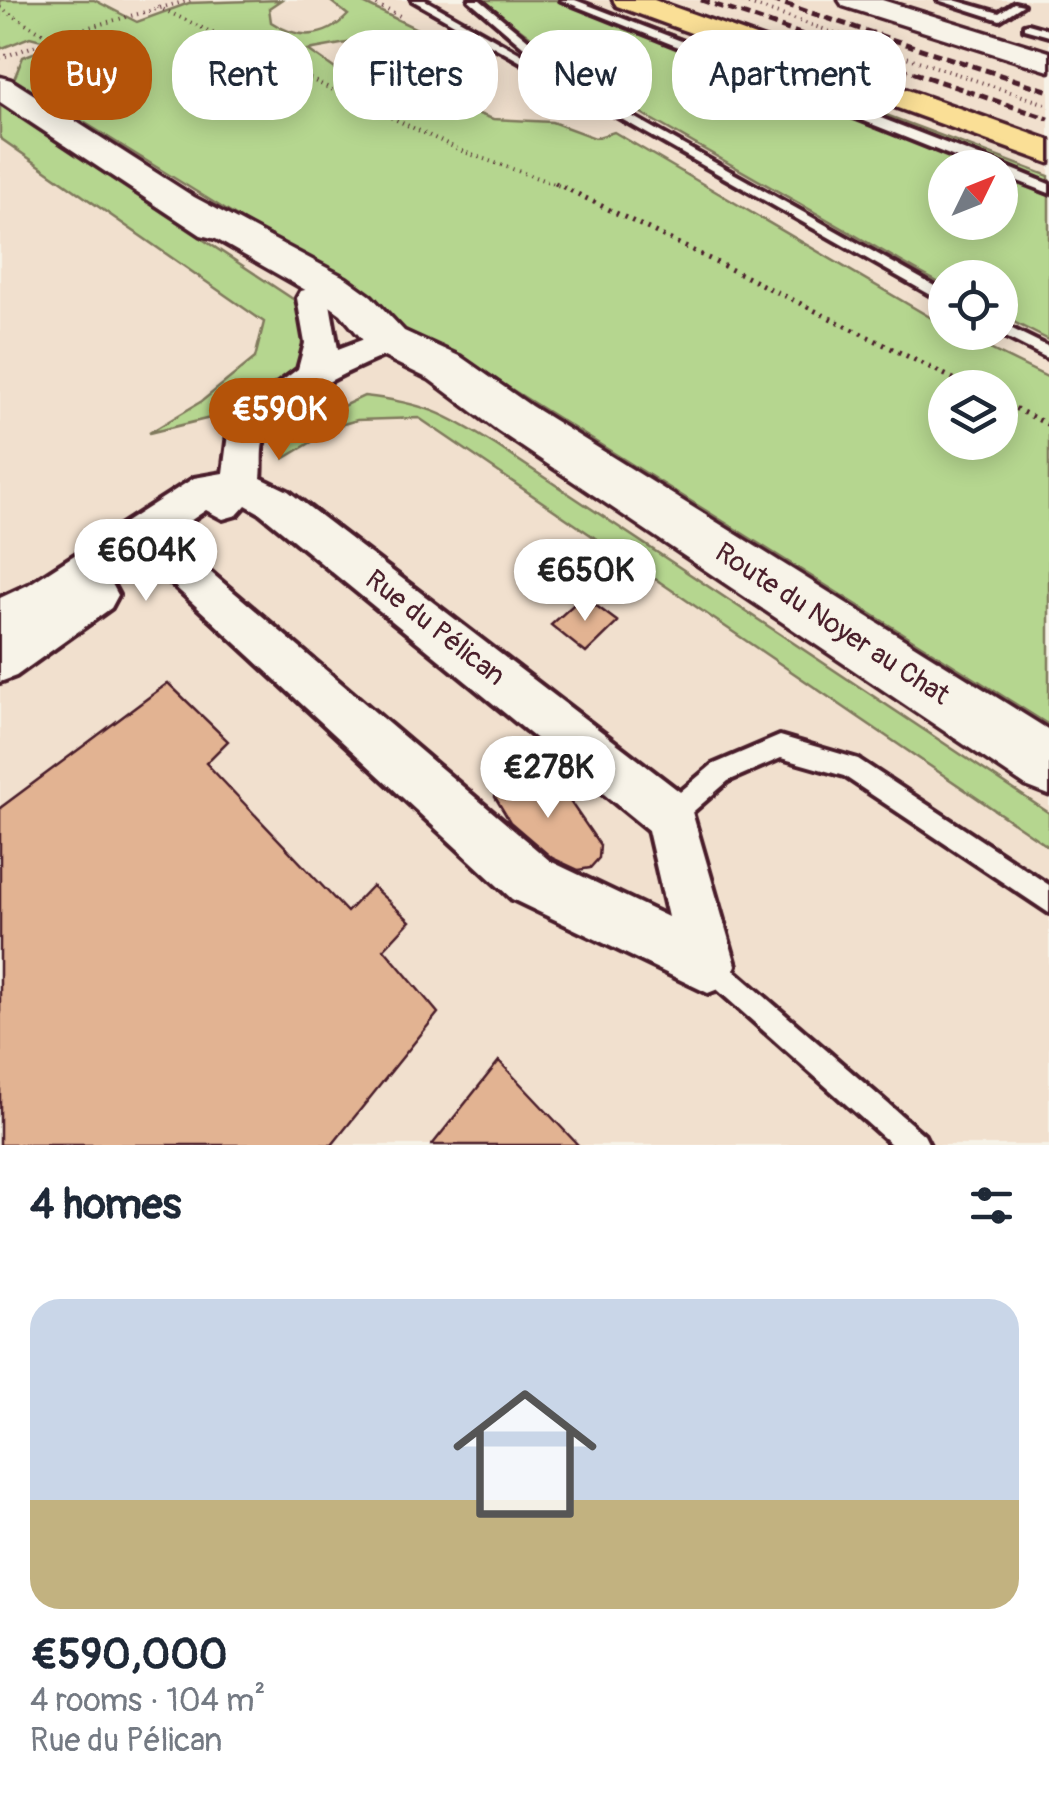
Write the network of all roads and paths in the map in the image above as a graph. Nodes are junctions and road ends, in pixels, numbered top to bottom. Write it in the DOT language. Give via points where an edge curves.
graph roads {
  1 [pos="190,0"];
  2 [pos="417,0"];
  3 [pos="474,0"];
  4 [pos="566,0"];
  5 [pos="627,0"];
  6 [pos="737,0"];
  7 [pos="853,0"];
  8 [pos="944,0"];
  9 [pos="1002,0"];
  10 [pos="0,8"];
  11 [pos="158,8"];
  12 [pos="1028,27"];
  13 [pos="38,30"];
  14 [pos="83,30"];
  15 [pos="1049,33"];
  16 [pos="518,36"];
  17 [pos="30,47"];
  18 [pos="518,56"];
  19 [pos="0,58"];
  20 [pos="1049,62"];
  21 [pos="0,87"];
  22 [pos="1049,105"];
  23 [pos="624,120"];
  24 [pos="952,150"];
  25 [pos="1049,152"];
  26 [pos="1018,176"];
  27 [pos="1049,189"];
  28 [pos="186,206"];
  29 [pos="928,289"];
  30 [pos="313,298"];
  31 [pos="1018,338"];
  32 [pos="372,352"];
  33 [pos="1049,354"];
  34 [pos="935,370"];
  35 [pos="314,375"];
  36 [pos="1018,410"];
  37 [pos="1049,425"];
  38 [pos="247,434"];
  39 [pos="242,486"];
  40 [pos="159,550"];
  41 [pos="0,619"];
  42 [pos="0,662"];
  43 [pos="1049,765"];
  44 [pos="670,816"];
  45 [pos="1049,900"];
  46 [pos="708,964"];
  47 [pos="914,1145"];
  1 -- 11 [label="path"];
  2 -- 18 [label="lane"];
  3 -- 16 [label="lane"];
  4 -- 24 [label="lane"];
  5 -- 25 [label="main road"];
  6 -- 22 [label="path"];
  7 -- 20 [label="street"];
  8 -- 9 [label="lane" via="1000,17 1018,5"];
  10 -- 13 [label="path"];
  11 -- 14 [label="path"];
  11 -- 34 [label="path" via="464,152 540,176"];
  12 -- 15 [label="lane"];
  17 -- 19 [label="path"];
  21 -- 28 [label="street, Route du Noyer au Chat"];
  23 -- 29 [label="lane"];
  26 -- 27 [label="lane"];
  28 -- 30 [label="street, Route du Noyer au Chat"];
  28 -- 32 [label="street, Route du Noyer au Chat" via="356,305"];
  30 -- 32 [label="street, Route du Noyer au Chat"];
  30 -- 35 [label="street" via="322,343"];
  31 -- 33 [label="lane"];
  32 -- 35 [label="street"];
  32 -- 38 [label="street" via="293,417"];
  32 -- 43 [label="street, Route du Noyer au Chat" via="514,418"];
  35 -- 38 [label="street" via="262,414"];
  36 -- 37 [label="path"];
  38 -- 39 [label="street"];
  39 -- 40 [label="street"];
  39 -- 41 [label="street" via="208,489"];
  39 -- 44 [label="street, Rue du Pélican" via="274,502"];
  40 -- 42 [label="street"];
  40 -- 46 [label="street" via="531,880"];
  44 -- 45 [label="lane" via="720,773 780,747 850,767"];
  44 -- 46 [label="street"];
  46 -- 47 [label="lane"];
}
